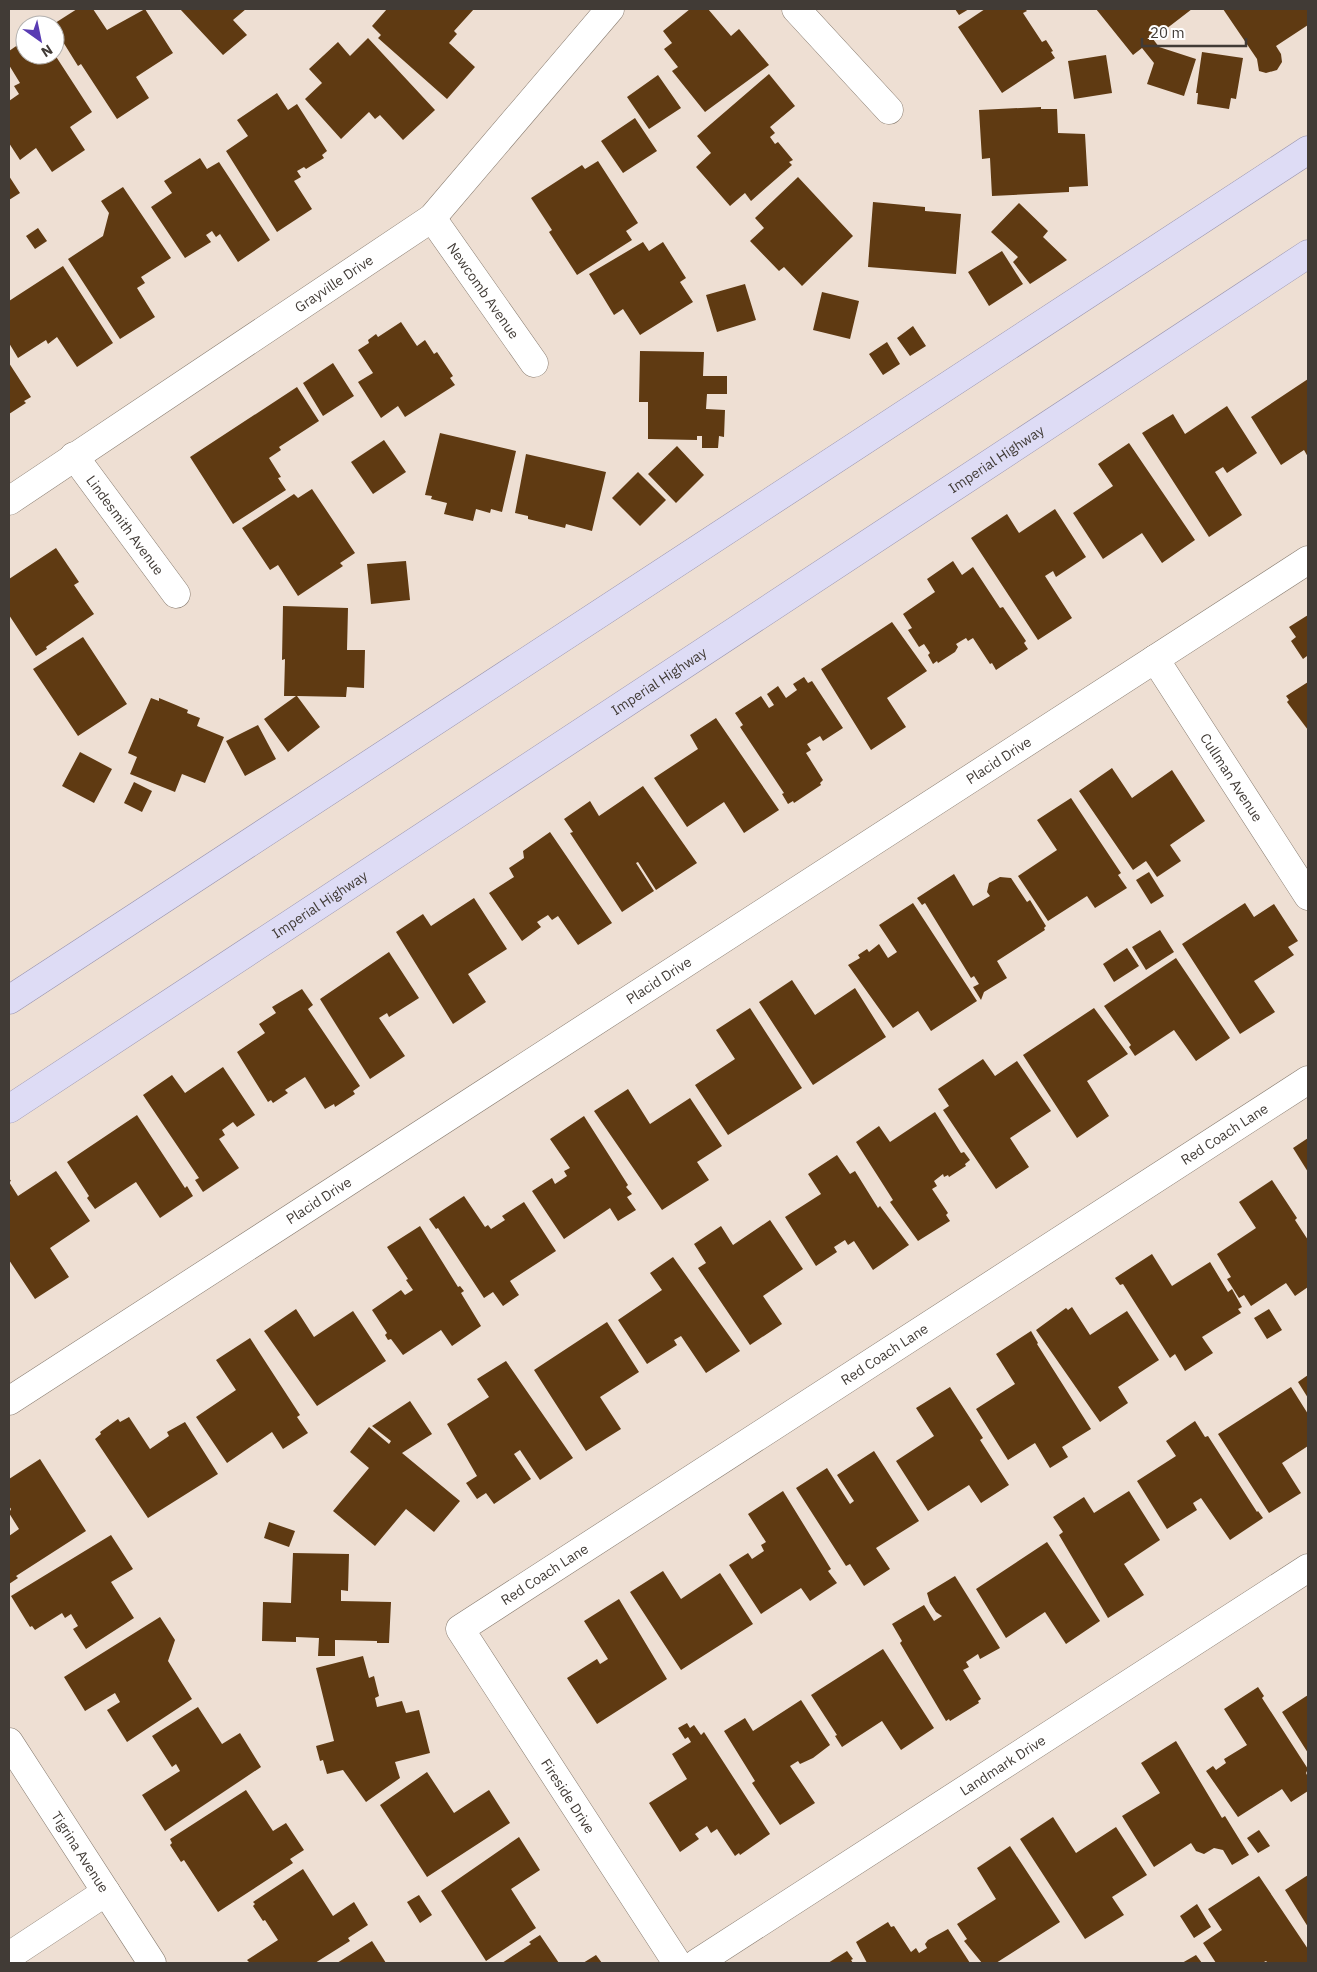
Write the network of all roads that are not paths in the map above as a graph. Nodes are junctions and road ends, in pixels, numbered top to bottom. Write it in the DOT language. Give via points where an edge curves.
graph roads {
  1 [pos="610,9"];
  2 [pos="796,9"];
  3 [pos="889,110"];
  4 [pos="1308,150"];
  5 [pos="432,218"];
  6 [pos="1308,254"];
  7 [pos="534,363"];
  8 [pos="74,456"];
  9 [pos="9,501"];
  10 [pos="1308,560"];
  11 [pos="176,594"];
  12 [pos="1155,659"];
  13 [pos="1308,896"];
  14 [pos="9,1000"];
  15 [pos="1308,1080"];
  16 [pos="9,1108"];
  17 [pos="9,1401"];
  18 [pos="1308,1568"];
  19 [pos="460,1629"];
  20 [pos="9,1742"];
  21 [pos="106,1892"];
  22 [pos="9,1956"];
  23 [pos="152,1963"];
  24 [pos="677,1963"];
  25 [pos="697,1963"];
  1 -- 5 [label="street, Grayville Drive"];
  2 -- 3 [label="street"];
  4 -- 14 [label="main road"];
  5 -- 7 [label="street, Newcomb Avenue"];
  5 -- 8 [label="street, Grayville Drive"];
  6 -- 16 [label="main road, Imperial Highway"];
  8 -- 9 [label="street, Grayville Drive"];
  8 -- 11 [label="street, Lindesmith Avenue"];
  10 -- 12 [label="street, Placid Drive"];
  12 -- 13 [label="street, Cullman Avenue"];
  12 -- 17 [label="street, Placid Drive"];
  15 -- 19 [label="street, Red Coach Lane"];
  18 -- 25 [label="street, Landmark Drive"];
  19 -- 24 [label="street, Fireside Drive"];
  20 -- 21 [label="street, Tigrina Avenue"];
  21 -- 22 [label="street"];
  21 -- 23 [label="street, Tigrina Avenue"];
}
